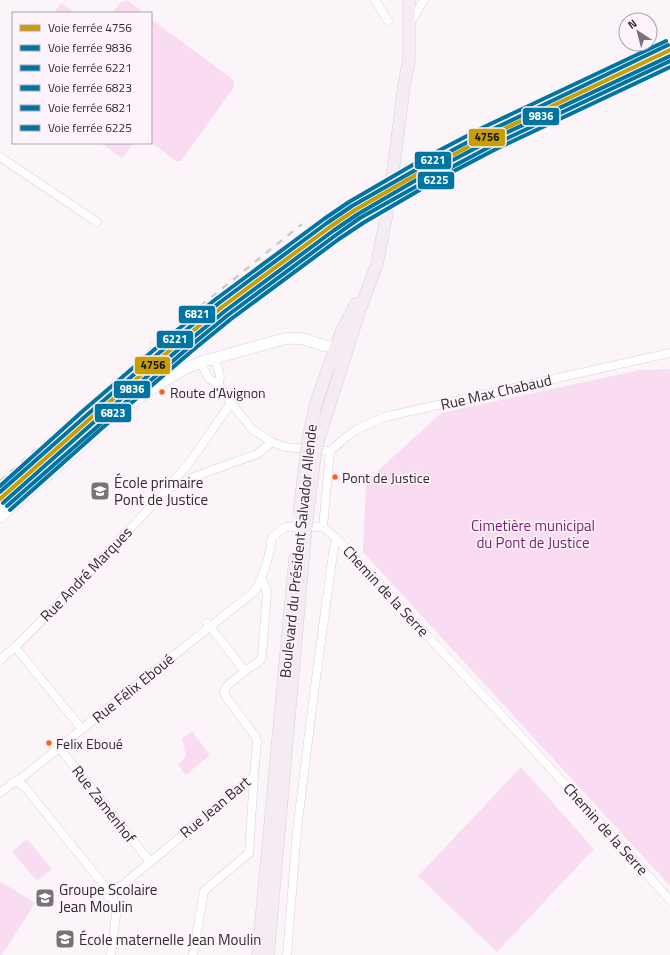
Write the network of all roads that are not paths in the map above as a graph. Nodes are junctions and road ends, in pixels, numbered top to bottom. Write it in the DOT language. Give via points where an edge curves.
graph roads {
  1 [pos="376,0"];
  2 [pos="401,0"];
  3 [pos="409,0"];
  4 [pos="424,0"];
  5 [pos="388,21"];
  6 [pos="409,23"];
  7 [pos="404,86"];
  8 [pos="0,157"];
  9 [pos="97,222"];
  10 [pos="377,264"];
  11 [pos="350,342"];
  12 [pos="336,346"];
  13 [pos="670,353"];
  14 [pos="215,358"];
  15 [pos="201,362"];
  16 [pos="219,385"];
  17 [pos="231,403"];
  18 [pos="313,440"];
  19 [pos="272,442"];
  20 [pos="330,451"];
  21 [pos="187,466"];
  22 [pos="196,476"];
  23 [pos="171,487"];
  24 [pos="0,517"];
  25 [pos="323,527"];
  26 [pos="336,538"];
  27 [pos="299,559"];
  28 [pos="262,578"];
  29 [pos="209,625"];
  30 [pos="15,647"];
  31 [pos="0,660"];
  32 [pos="245,671"];
  33 [pos="82,729"];
  34 [pos="59,747"];
  35 [pos="254,776"];
  36 [pos="15,781"];
  37 [pos="1,791"];
  38 [pos="150,862"];
  39 [pos="110,895"];
  40 [pos="670,900"];
  41 [pos="272,912"];
  42 [pos="111,955"];
  43 [pos="193,955"];
  44 [pos="258,955"];
  45 [pos="268,955"];
  46 [pos="276,955"];
  47 [pos="287,955"];
  1 -- 5 [label="street"];
  2 -- 7 [label="main road"];
  3 -- 6 [label="main road"];
  4 -- 6 [label="street"];
  6 -- 7 [label="main road" via="409,60"];
  7 -- 10 [label="main road"];
  8 -- 9 [label="street"];
  10 -- 11 [label="main road, Boulevard du Président Salvador Allende"];
  10 -- 12 [label="main road, Boulevard du Président Salvador Allende"];
  11 -- 12 [label="main road"];
  11 -- 18 [label="main road, Boulevard du Président Salvador Allende"];
  12 -- 14 [label="main road" via="326,346 304,339 284,339"];
  12 -- 18 [label="main road, Boulevard du Président Salvador Allende" via="316,403"];
  13 -- 20 [label="street, Rue Max Chabaud" via="384,417 356,430"];
  14 -- 15 [label="main road"];
  14 -- 16 [label="street" via="220,376"];
  15 -- 16 [label="street" via="208,378"];
  15 -- 24 [label="main road" via="162,382 124,408"];
  16 -- 17 [label="street"];
  17 -- 19 [label="street" via="253,430"];
  17 -- 21 [label="street"];
  18 -- 27 [label="main road, Boulevard du Président Salvador Allende, bridge"];
  19 -- 20 [label="street" via="285,447"];
  19 -- 22 [label="street" via="257,454"];
  20 -- 25 [label="street"];
  21 -- 22 [label="street"];
  21 -- 23 [label="street" via="173,481"];
  22 -- 23 [label="street"];
  23 -- 30 [label="street, Rue André Marques"];
  25 -- 26 [label="street"];
  25 -- 28 [label="street" via="286,527 272,537"];
  26 -- 40 [label="street, Chemin de la Serre"];
  26 -- 47 [label="street, Chemin de la Serre" via="297,830"];
  27 -- 41 [label="main road, Boulevard du Président Salvador Allende"];
  27 -- 44 [label="main road, Boulevard du Président Salvador Allende"];
  28 -- 29 [label="street, Rue Félix Eboué" via="255,591"];
  28 -- 32 [label="street" via="267,592 262,655 261,660"];
  29 -- 32 [label="street"];
  29 -- 33 [label="street, Rue Félix Eboué"];
  30 -- 31 [label="street, Rue André Marques"];
  30 -- 33 [label="street"];
  32 -- 35 [label="street, Rue Jean Bart" via="224,692 256,737"];
  33 -- 34 [label="street, Rue Félix Eboué"];
  34 -- 36 [label="street, Rue Félix Eboué"];
  34 -- 38 [label="street, Rue Zamenhof"];
  35 -- 38 [label="street, Rue Jean Bart"];
  35 -- 43 [label="street" via="249,853 204,892"];
  36 -- 37 [label="street, Rue Félix Eboué"];
  36 -- 39 [label="street" via="24,786"];
  38 -- 39 [label="street, Rue Jean Bart"];
  39 -- 42 [label="street" via="117,907"];
  41 -- 45 [label="main road, Boulevard du Président Salvador Allende"];
  41 -- 46 [label="main road"];
}
